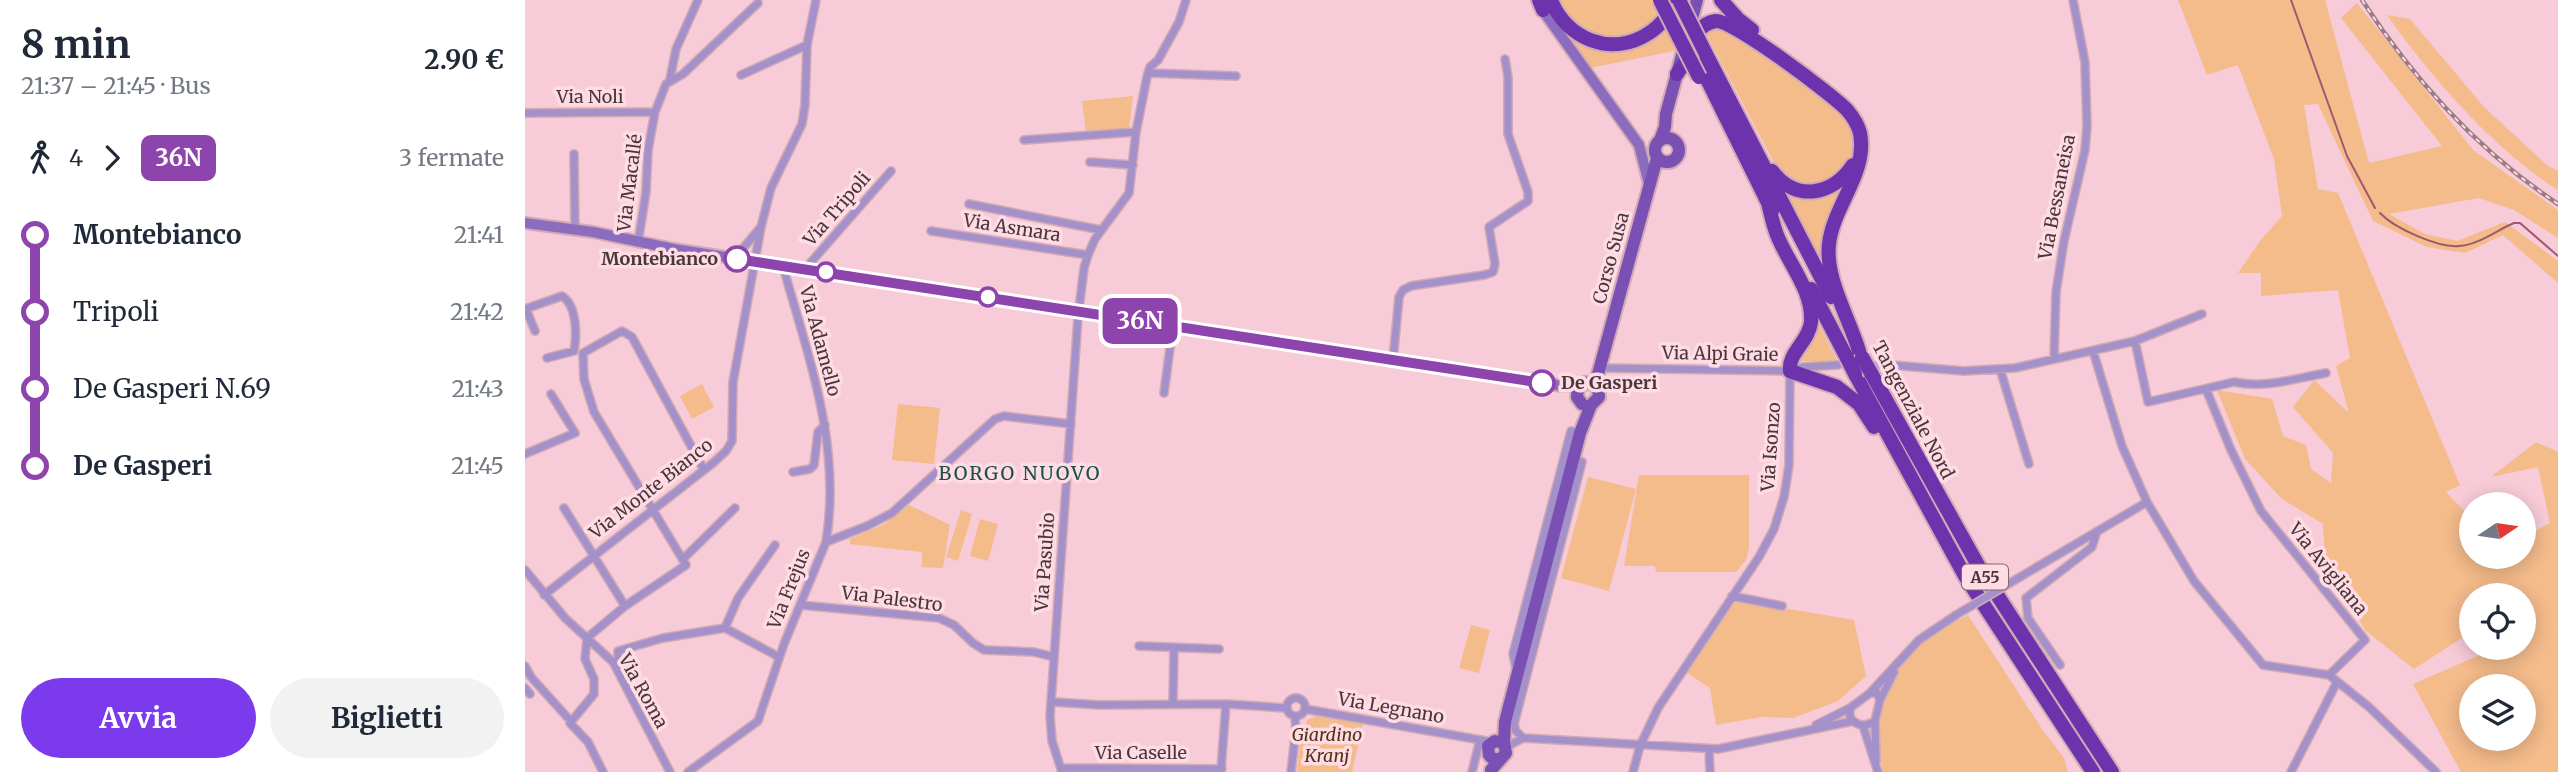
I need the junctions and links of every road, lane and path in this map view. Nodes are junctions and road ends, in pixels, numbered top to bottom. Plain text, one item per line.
1 (698, 0) edge
2 (816, 0) edge
3 (1186, 0) edge
4 (1660, 0) edge
5 (1666, 0) edge
6 (1678, 0) edge
7 (1697, 0) edge
8 (1707, 0) edge
9 (1721, 0) edge
10 (2073, 0) edge
11 (1542, 2) edge
12 (758, 3) dead end
13 (807, 45) junction
14 (1766, 48) junction
15 (1505, 59) dead end
16 (1701, 64) junction
17 (1149, 73) junction
18 (1677, 74) junction
19 (741, 75) dead end
20 (1236, 76) dead end
21 (670, 79) junction
22 (1808, 80) junction
23 (1733, 107) junction
24 (655, 112) junction
25 (525, 113) edge
26 (1136, 132) junction
27 (1666, 135) junction
28 (1024, 141) dead end
29 (574, 154) dead end
30 (1858, 158) junction
31 (1662, 160) junction
32 (1090, 162) dead end
33 (1133, 164) junction
34 (891, 171) dead end
35 (1652, 178) junction
36 (1768, 203) junction
37 (969, 204) dead end
38 (525, 223) edge
39 (761, 228) junction
40 (575, 229) junction
41 (1101, 230) junction
42 (931, 231) dead end
43 (638, 243) junction
44 (1088, 255) junction
45 (735, 258) junction
46 (756, 261) junction
47 (783, 266) junction
48 (806, 269) junction
49 (525, 309) edge
50 (1078, 312) junction
51 (2202, 314) dead end
52 (1173, 326) junction
53 (535, 331) dead end
54 (2135, 341) junction
55 (2093, 351) junction
56 (1603, 354) junction
57 (547, 358) dead end
58 (1852, 358) junction
59 (2054, 359) junction
60 (1393, 360) junction
61 (1601, 368) junction
62 (1875, 369) junction
63 (2000, 369) junction
64 (1790, 371) junction
65 (2326, 373) dead end
66 (2206, 388) junction
67 (1164, 393) dead end
68 (1585, 393) junction
69 (551, 394) dead end
70 (1071, 424) junction
71 (825, 425) junction
72 (1580, 433) junction
73 (525, 454) edge
74 (2029, 464) dead end
75 (704, 470) junction
76 (1906, 470) junction
77 (793, 472) dead end
78 (2147, 502) junction
79 (565, 508) dead end
80 (735, 508) dead end
81 (653, 510) junction
82 (2098, 531) junction
83 (1554, 534) junction
84 (825, 542) junction
85 (775, 545) dead end
86 (594, 555) junction
87 (685, 562) junction
88 (525, 570) edge
89 (1539, 572) junction
90 (544, 595) junction
91 (1732, 596) junction
92 (800, 605) junction
93 (625, 606) junction
94 (1782, 606) dead end
95 (1536, 621) junction
96 (725, 628) junction
97 (587, 638) junction
98 (1139, 646) dead end
99 (1174, 648) junction
100 (1219, 649) dead end
101 (779, 657) junction
102 (1054, 657) junction
103 (2060, 665) dead end
104 (525, 666) edge
105 (1897, 667) junction
106 (618, 671) junction
107 (1517, 673) junction
108 (2329, 675) junction
109 (2337, 682) junction
110 (1870, 692) junction
111 (1881, 700) junction
112 (1053, 702) junction
113 (1173, 704) junction
114 (1226, 704) junction
115 (1286, 708) junction
116 (1850, 708) junction
117 (1305, 709) junction
118 (566, 717) dead end
119 (1295, 717) junction
120 (1509, 717) junction
121 (1853, 721) junction
122 (1875, 721) junction
123 (1863, 726) junction
124 (1806, 731) junction
125 (1523, 738) junction
126 (1471, 739) junction
127 (1640, 746) junction
128 (1709, 750) junction
129 (1494, 752) edge
130 (1877, 769) edge
131 (1061, 770) edge
132 (1221, 770) edge
133 (2293, 771) edge
134 (603, 772) edge
135 (670, 772) edge
136 (688, 772) edge
137 (1291, 772) edge
138 (1472, 772) edge
139 (1633, 772) edge
140 (1710, 772) edge
141 (2093, 772) edge
142 (2112, 772) edge
143 (2436, 772) edge

1 - 21 street, Via Macallé
2 - 13 street, Via Monte Bianco
3 - 17 street, Via Pasubio
4 - 16 highway, bridge
5 - 16 highway
6 - 11 highway
6 - 16 highway, bridge
7 - 18 main road
8 - 14 highway
9 - 22 highway
10 - 59 street, Via Bessaneisa
11 - 35 street
12 - 21 street
13 - 19 street
13 - 39 street, Via Monte Bianco
14 - 18 highway
14 - 22 highway
15 - 60 street
16 - 23 highway, Tangenziale Nord / A55
16 - 36 highway, Tangenziale Nord / A55
17 - 20 street
17 - 26 street, Via Pasubio
18 - 27 main road
21 - 24 street, Via Macallé
22 - 30 highway
23 - 30 highway
23 - 58 highway, Tangenziale Nord / A55
24 - 25 street, Via Noli
24 - 43 street, Via Macallé
26 - 28 street
26 - 33 street, Via Pasubio
27 - 31 main road
27 - 31 main road
29 - 40 street
30 - 58 highway
31 - 35 main road, Corso Susa
32 - 33 street
33 - 41 street, Via Pasubio
34 - 48 street, Via Tripoli
35 - 56 main road, Corso Susa
36 - 58 highway, Tangenziale Nord / A55
36 - 64 highway
37 - 41 street
38 - 40 street
39 - 45 street
39 - 46 street, Via Monte Bianco
40 - 43 street
41 - 44 street, Via Pasubio
42 - 44 street, Via Asmara
43 - 45 street
44 - 50 street, Via Pasubio
45 - 46 street
46 - 47 street
46 - 75 street, Via Monte Bianco
47 - 48 street
47 - 71 street, Via Adamello
48 - 50 street
49 - 53 street
49 - 57 street
50 - 52 street
50 - 70 street, Via Pasubio
51 - 54 street
52 - 60 street
52 - 67 street
54 - 55 street
54 - 66 street
55 - 59 street
55 - 78 street
56 - 61 main road, Corso Susa
56 - 68 main road, Corso Susa
58 - 62 highway, Tangenziale Nord / A55, bridge
58 - 64 street, Via Alpi Graie
58 - 76 highway, Tangenziale Nord / A55, bridge
59 - 63 street
60 - 68 street
61 - 64 street, Via Alpi Graie
61 - 68 main road, Corso Susa
62 - 63 street
62 - 142 highway, Tangenziale Nord / A55
63 - 74 street
64 - 76 highway
64 - 91 street, Via Isonzo
65 - 66 street
66 - 108 street, Via Avigliana
68 - 72 main road, Corso Susa
69 - 73 street
70 - 84 street, Via Frejus
70 - 102 street, Via Pasubio
71 - 77 street, Via Adamello
71 - 84 street, Via Adamello
72 - 83 main road, Corso Susa
72 - 83 street, Corso Susa
75 - 81 street, Via Monte Bianco
75 - 81 street
76 - 141 highway, Tangenziale Nord / A55
78 - 82 street
78 - 108 street
79 - 86 street
80 - 87 street
81 - 86 street, Via Monte Bianco
81 - 87 street
82 - 103 street
82 - 105 street, bridge
83 - 89 main road, Corso Susa
83 - 95 street, Corso Susa
84 - 92 street, Via Frejus
85 - 96 street
86 - 90 street, Via Monte Bianco
86 - 93 street
87 - 93 street
88 - 90 street, Via Roma
89 - 95 main road, Corso Susa
89 - 107 street, Corso Susa
90 - 97 street, Via Roma
91 - 94 street
91 - 127 street, Via Isonzo
92 - 101 street, Via Frejus
92 - 102 street, Via Palestro
93 - 97 street
95 - 107 main road, Corso Susa
95 - 120 street, Corso Susa
96 - 101 street
96 - 106 street
97 - 106 street, Via Roma
97 - 134 street
98 - 99 street
99 - 100 street
99 - 113 street
101 - 136 street, Via Frejus
102 - 112 street, Via Pasubio
104 - 118 street
105 - 110 street
105 - 111 street
106 - 135 street, Via Roma
107 - 120 main road, Corso Susa
108 - 109 street
109 - 133 street
109 - 143 street
110 - 111 street
110 - 116 street
111 - 122 street
112 - 113 street
112 - 131 street, Via Pasubio
113 - 114 street
114 - 115 street
114 - 132 street
115 - 117 street
115 - 119 street
116 - 121 street
116 - 124 street
117 - 119 street
117 - 126 street, Via Legnano
119 - 137 street
120 - 125 street
120 - 129 main road, Corso Susa
121 - 123 street
121 - 124 street
122 - 123 street
122 - 130 street
123 - 130 street
124 - 128 street
125 - 127 street
125 - 129 street
126 - 129 street, Via Legnano
126 - 129 street, Via Legnano
127 - 128 street
127 - 139 street, Via Isonzo
128 - 140 street
129 - 138 street, Corso Susa
131 - 132 street, Via Caselle

